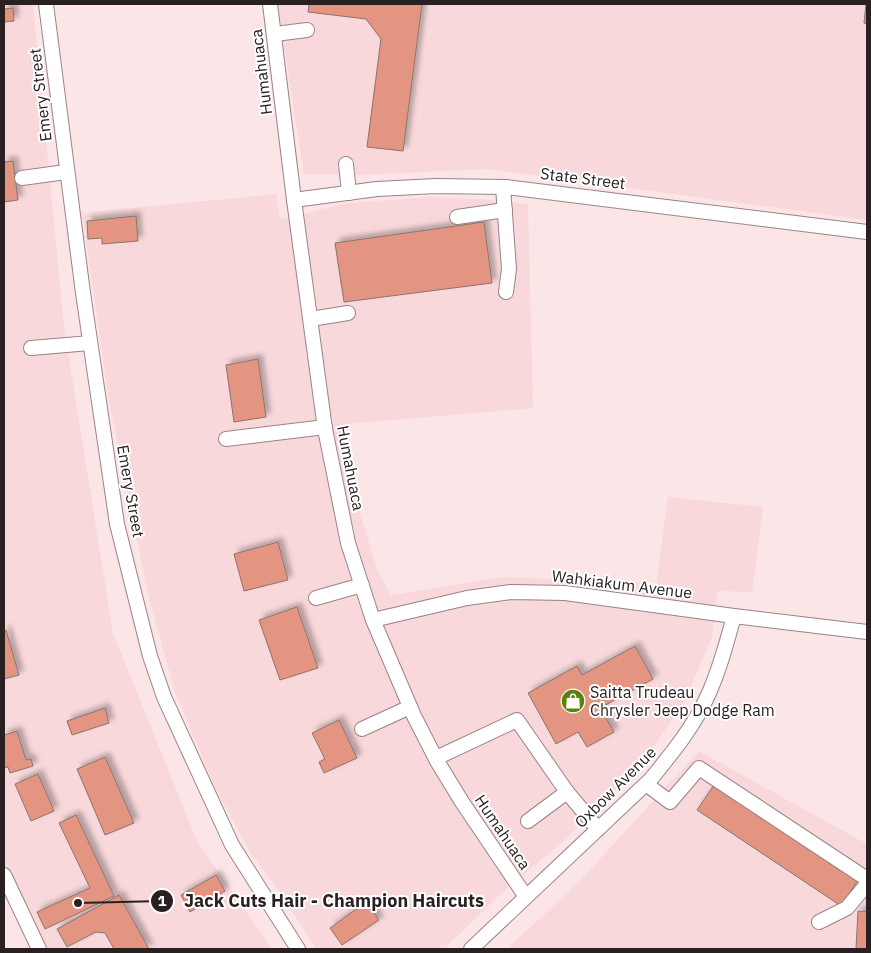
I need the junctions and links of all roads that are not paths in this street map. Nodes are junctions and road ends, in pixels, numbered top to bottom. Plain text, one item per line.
1 (46, 4) edge
2 (270, 4) edge
3 (307, 30) dead end
4 (275, 34) junction
5 (346, 164) dead end
6 (66, 172) junction
7 (22, 178) dead end
8 (504, 187) junction
9 (349, 193) junction
10 (294, 200) junction
11 (505, 210) junction
12 (457, 217) dead end
13 (867, 232) edge
14 (506, 292) dead end
15 (348, 313) dead end
16 (310, 319) junction
17 (90, 343) junction
18 (31, 348) dead end
19 (325, 427) junction
20 (226, 439) dead end
21 (362, 585) junction
22 (316, 598) dead end
23 (734, 616) junction
24 (373, 620) junction
25 (867, 632) edge
26 (410, 707) junction
27 (362, 729) dead end
28 (436, 758) junction
29 (646, 784) junction
30 (567, 792) junction
31 (528, 821) dead end
32 (598, 830) junction
33 (4, 875) edge
34 (867, 879) edge
35 (867, 884) edge
36 (526, 897) junction
37 (819, 922) dead end
38 (39, 949) edge
39 (298, 949) edge
40 (471, 949) edge

1 - 6 street, Emery Street
2 - 4 street, Humahuaca
3 - 4 street
4 - 10 street, Humahuaca
5 - 9 street
6 - 7 street
6 - 17 street, Emery Street
8 - 9 street, State Street
8 - 11 street
8 - 13 street, State Street
9 - 10 street, State Street
10 - 16 street, Humahuaca
11 - 12 street
11 - 14 street
15 - 16 street
16 - 19 street, Humahuaca
17 - 18 street
17 - 39 street, Emery Street
19 - 20 street
19 - 21 street, Humahuaca
21 - 22 street
21 - 24 street, Humahuaca
23 - 24 street, Wahkiakum Avenue
23 - 25 street, Wahkiakum Avenue
23 - 29 street, Oxbow Avenue
24 - 26 street, Humahuaca
26 - 27 street
26 - 28 street, Humahuaca
28 - 30 street
28 - 36 street, Humahuaca
29 - 32 street, Oxbow Avenue
29 - 34 street
30 - 31 street
30 - 32 street
32 - 36 street, Oxbow Avenue
33 - 38 street
35 - 37 street
36 - 40 street, Oxbow Avenue

